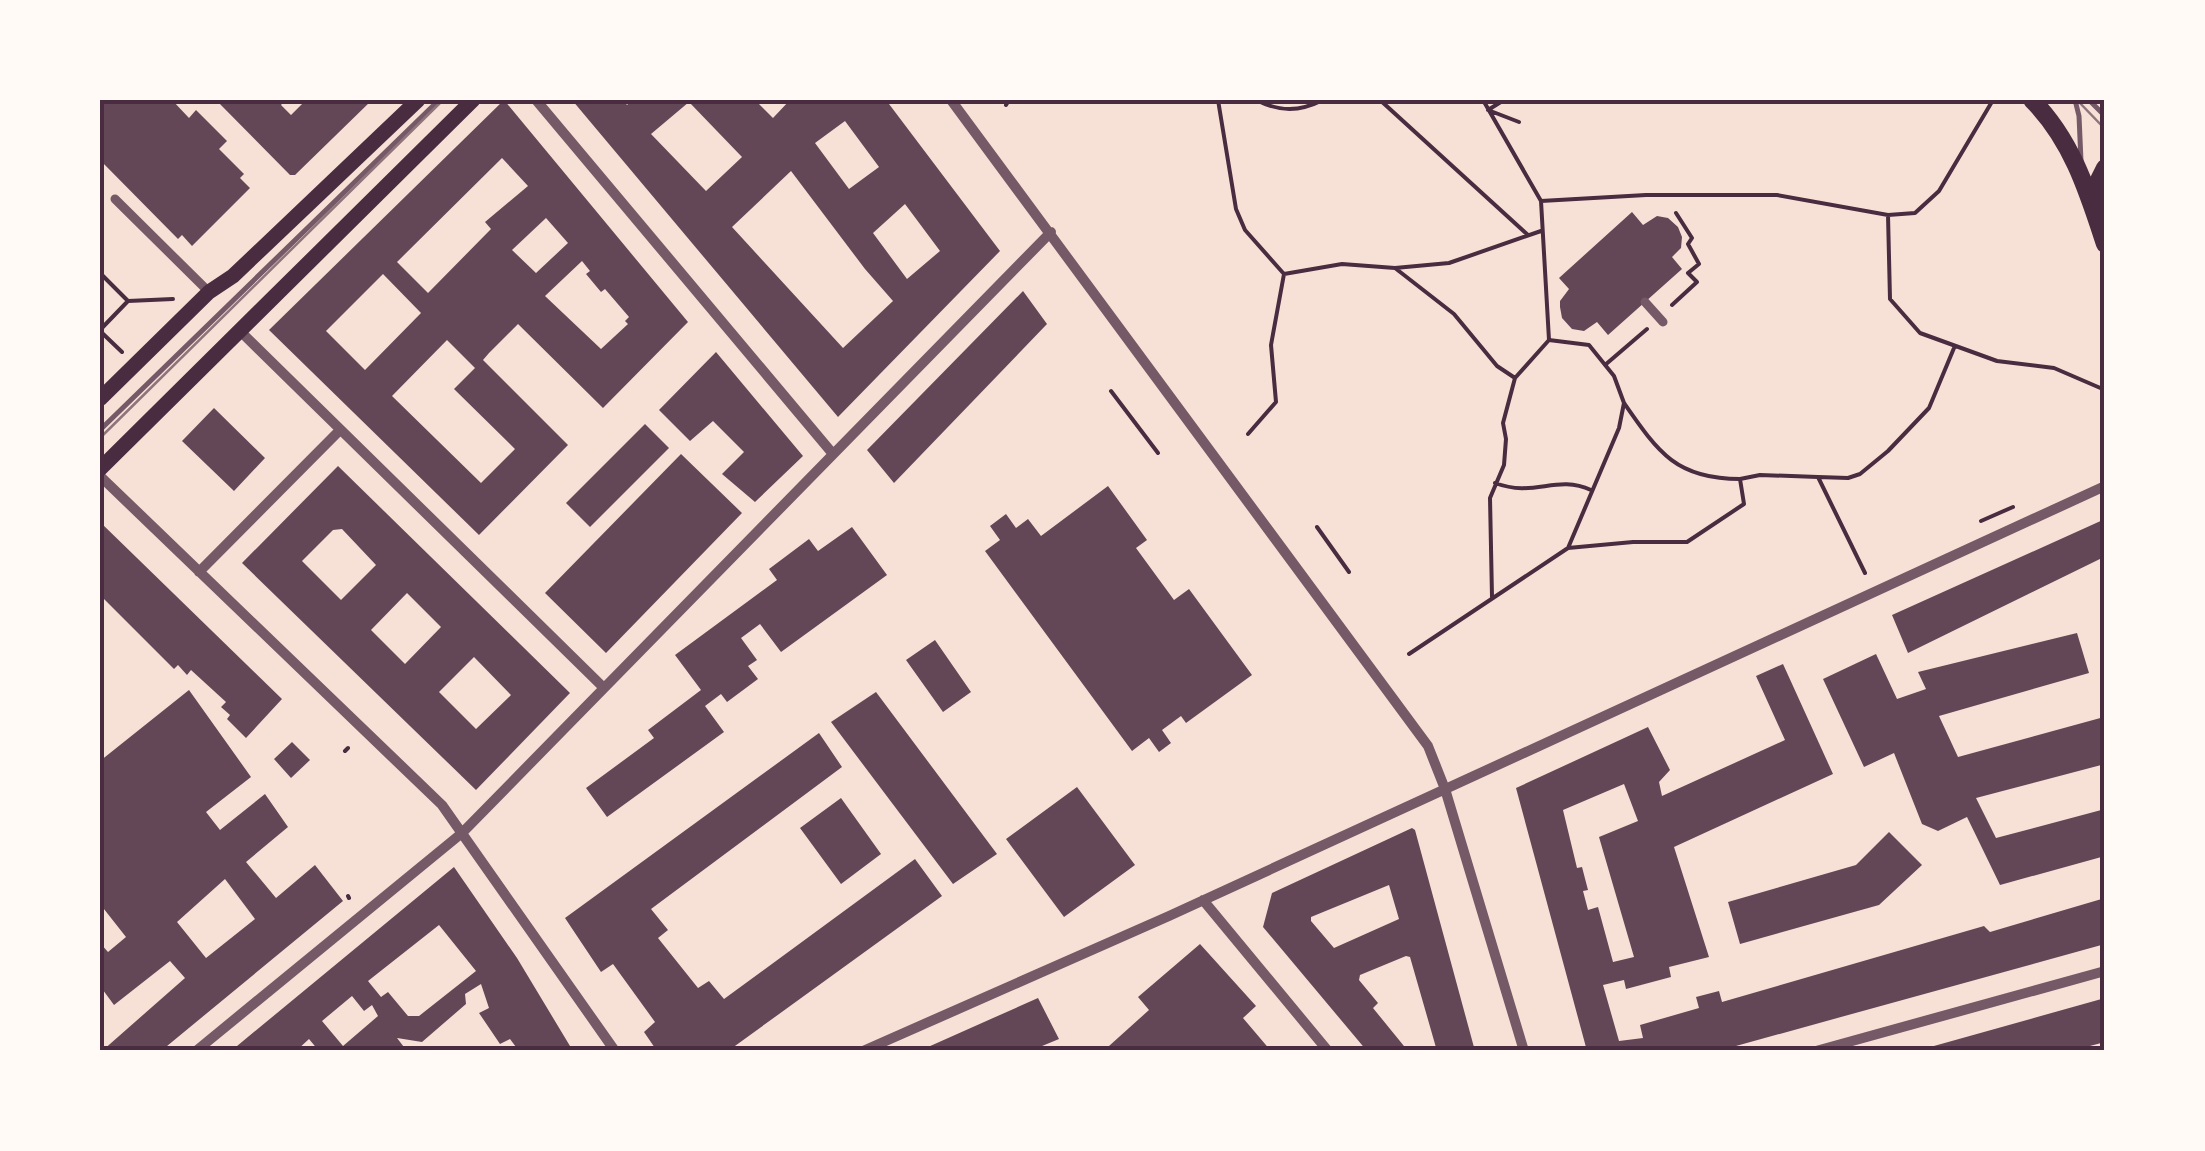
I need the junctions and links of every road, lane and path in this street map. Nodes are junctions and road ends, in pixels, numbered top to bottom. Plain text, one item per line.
1 (418, 100) edge
2 (438, 100) edge
3 (473, 100) edge
4 (536, 100) edge
5 (951, 100) edge
6 (1218, 100) edge
7 (1256, 100) edge
8 (1323, 100) edge
9 (1380, 100) edge
10 (1483, 100) edge
11 (1504, 100) edge
12 (1994, 100) edge
13 (2032, 100) edge
14 (2074, 100) edge
15 (2089, 100) edge
16 (1488, 110) junction
17 (2105, 116) edge
18 (1520, 122) dead end
19 (2105, 168) edge
20 (2081, 176) junction
21 (115, 199) dead end
22 (1541, 201) junction
23 (2092, 205) junction
24 (1676, 213) dead end
25 (1888, 215) junction
26 (1542, 231) junction
27 (1051, 232) junction
28 (1528, 236) junction
29 (2105, 244) edge
30 (1394, 268) junction
31 (100, 273) edge
32 (1284, 274) junction
33 (210, 292) junction
34 (176, 299) dead end
35 (128, 302) junction
36 (1645, 302) dead end
37 (1661, 320) junction
38 (100, 330) edge
39 (240, 331) junction
40 (1549, 340) junction
41 (1954, 348) junction
42 (122, 352) dead end
43 (1605, 365) junction
44 (1515, 378) junction
45 (2105, 390) edge
46 (1111, 391) dead end
47 (100, 399) edge
48 (1624, 403) junction
49 (100, 430) edge
50 (340, 430) junction
51 (1248, 434) dead end
52 (1158, 453) dead end
53 (833, 454) junction
54 (100, 473) edge
55 (1818, 477) junction
56 (1740, 479) junction
57 (1496, 482) junction
58 (2105, 486) edge
59 (1593, 491) junction
60 (2013, 507) dead end
61 (1981, 521) dead end
62 (1317, 527) dead end
63 (1568, 548) junction
64 (199, 572) junction
65 (1349, 572) dead end
66 (1865, 573) dead end
67 (1492, 598) junction
68 (1410, 654) dead end
69 (604, 688) junction
70 (1445, 789) junction
71 (462, 833) junction
72 (1203, 900) junction
73 (2105, 971) edge
74 (196, 1051) edge
75 (615, 1051) edge
76 (863, 1051) edge
77 (1328, 1051) edge
78 (1524, 1051) edge
79 (1816, 1051) edge

1 - 33 main road
2 - 49 lane
3 - 39 main road
4 - 53 street
5 - 27 street
6 - 32 path
7 - 8 path
9 - 28 path
10 - 16 path
11 - 16 path
12 - 25 path
13 - 20 main road
14 - 20 lane
15 - 17 lane
16 - 18 path
16 - 22 path
19 - 23 main road
20 - 23 main road
21 - 33 street
22 - 25 path
22 - 26 path
23 - 29 main road
24 - 37 path
25 - 41 path
26 - 28 path
26 - 40 path
27 - 53 street
27 - 70 street
28 - 30 path
30 - 32 path
30 - 44 path
31 - 35 path
32 - 51 path
33 - 47 main road
34 - 35 path
35 - 38 path
36 - 37 street
37 - 43 path
38 - 42 path
39 - 50 street
39 - 54 main road
40 - 43 path
40 - 44 path
41 - 45 path
41 - 55 path
43 - 48 path
44 - 57 path
46 - 52 path
48 - 56 path
48 - 59 path
50 - 64 street
50 - 69 street
53 - 69 street
54 - 64 street
55 - 56 path
55 - 66 path
56 - 63 path
57 - 59 path
57 - 67 path
58 - 70 street
59 - 63 path
60 - 61 path
62 - 65 path
63 - 67 path
64 - 71 street
67 - 68 path
69 - 71 street
70 - 72 street
70 - 78 street
71 - 74 street
71 - 75 street
72 - 76 street
72 - 77 street
73 - 79 street

